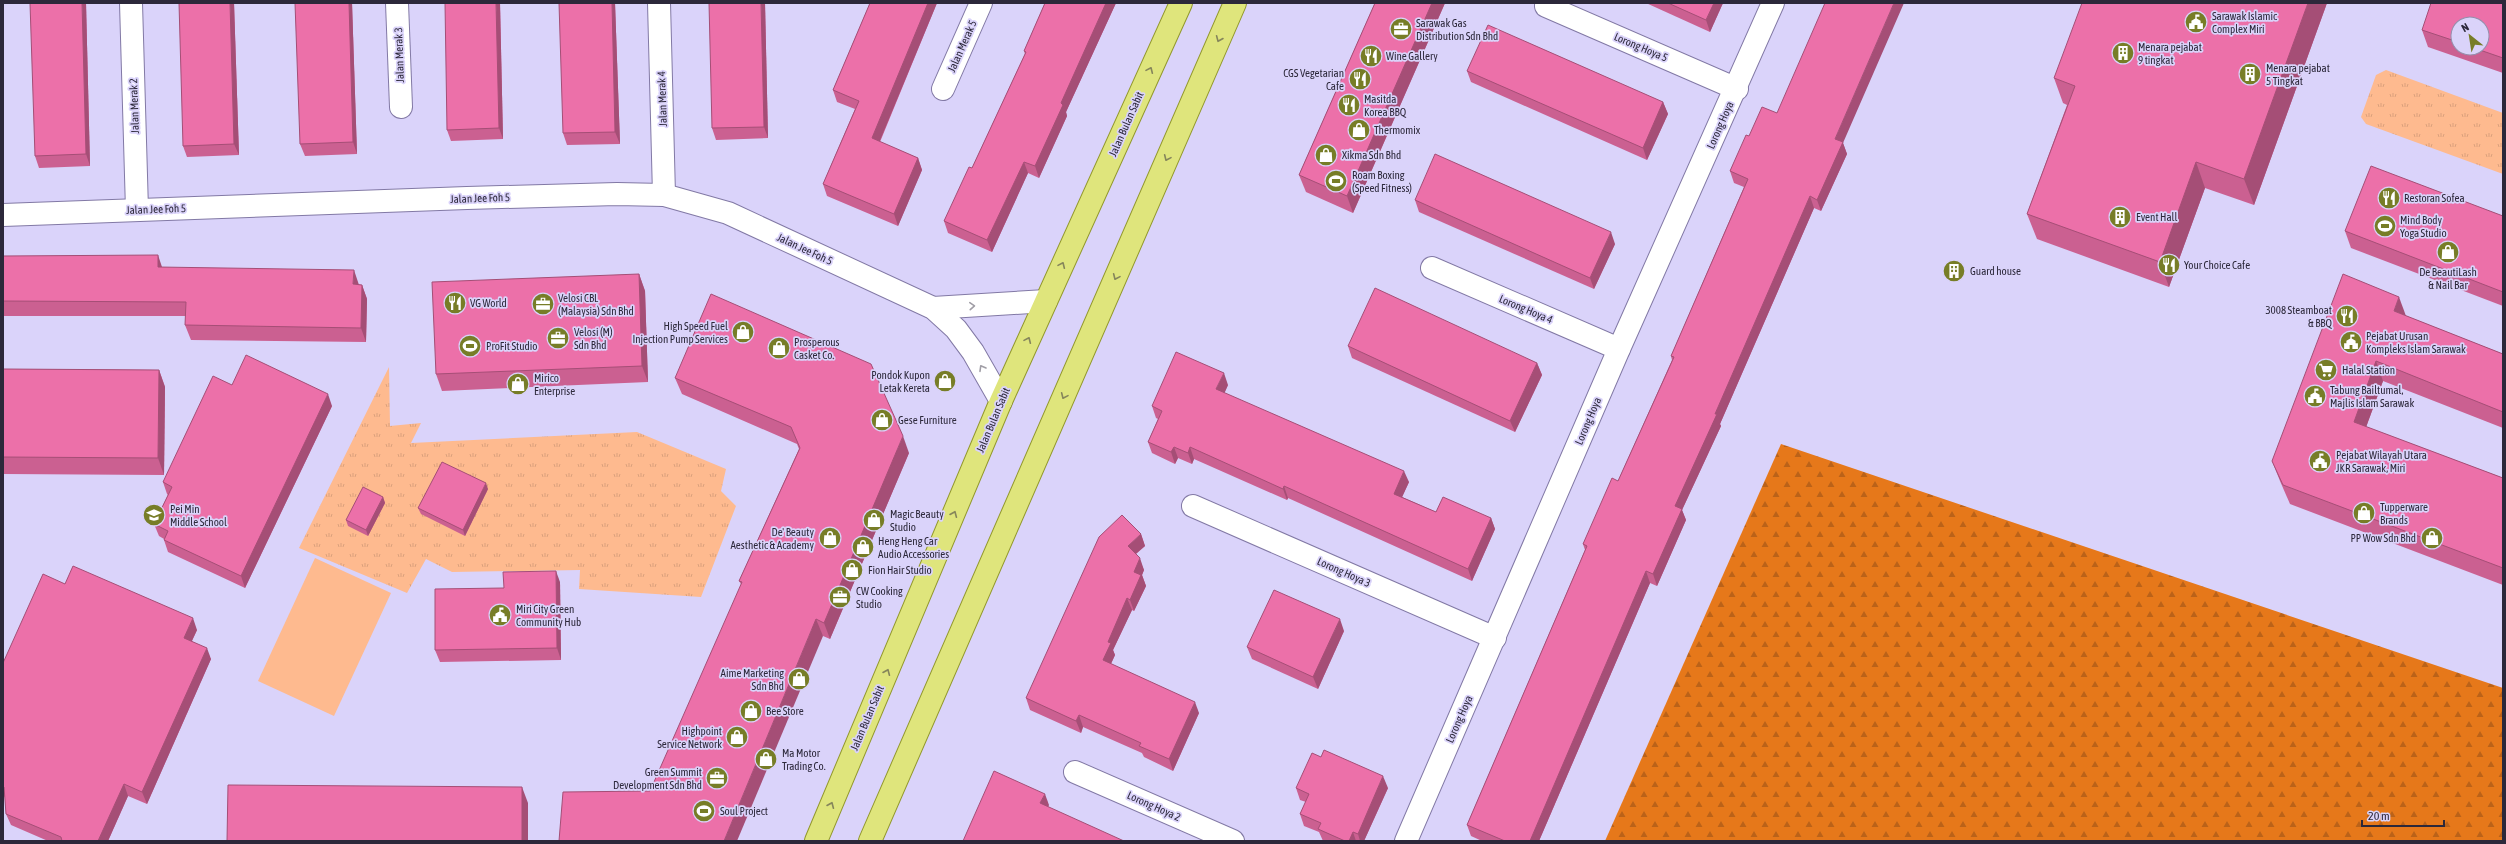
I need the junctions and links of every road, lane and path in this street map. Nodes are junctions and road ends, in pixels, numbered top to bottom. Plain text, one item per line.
1 (131, 3) edge
2 (397, 3) edge
3 (659, 3) edge
4 (981, 3) edge
5 (1181, 3) edge
6 (1235, 3) edge
7 (1773, 3) edge
8 (1546, 6) dead end
9 (943, 89) dead end
10 (1737, 89) junction
11 (401, 107) dead end
12 (664, 195) junction
13 (137, 210) junction
14 (3, 215) edge
15 (1432, 268) dead end
16 (1046, 301) junction
17 (933, 308) junction
18 (1619, 349) junction
19 (1001, 401) junction
20 (1193, 506) dead end
21 (1495, 638) junction
22 (1075, 772) dead end
23 (816, 841) edge
24 (870, 841) edge
25 (1233, 841) edge
26 (1406, 841) edge

1 - 13 street, Jalan Merak 2
2 - 11 street, Jalan Merak 3
3 - 12 street, Jalan Merak 4
4 - 9 street, Jalan Merak 5
16 -> 5 main road, Jalan Bulan Sabit
6 -> 24 main road
7 - 10 street, Lorong Hoya
8 - 10 street, Lorong Hoya 5
10 - 18 street, Lorong Hoya
12 - 13 street, Jalan Jee Foh 5
12 - 17 street, Jalan Jee Foh 5
13 - 14 street, Jalan Jee Foh 5
15 - 18 street, Lorong Hoya 4
17 -> 16 street, Jalan Jee Foh 5
19 -> 16 main road, Jalan Bulan Sabit
19 -> 17 street, Jalan Jee Foh 5
18 - 21 street, Lorong Hoya
23 -> 19 main road, Jalan Bulan Sabit
20 - 21 street, Lorong Hoya 3
21 - 26 street, Lorong Hoya
22 - 25 street, Lorong Hoya 2

